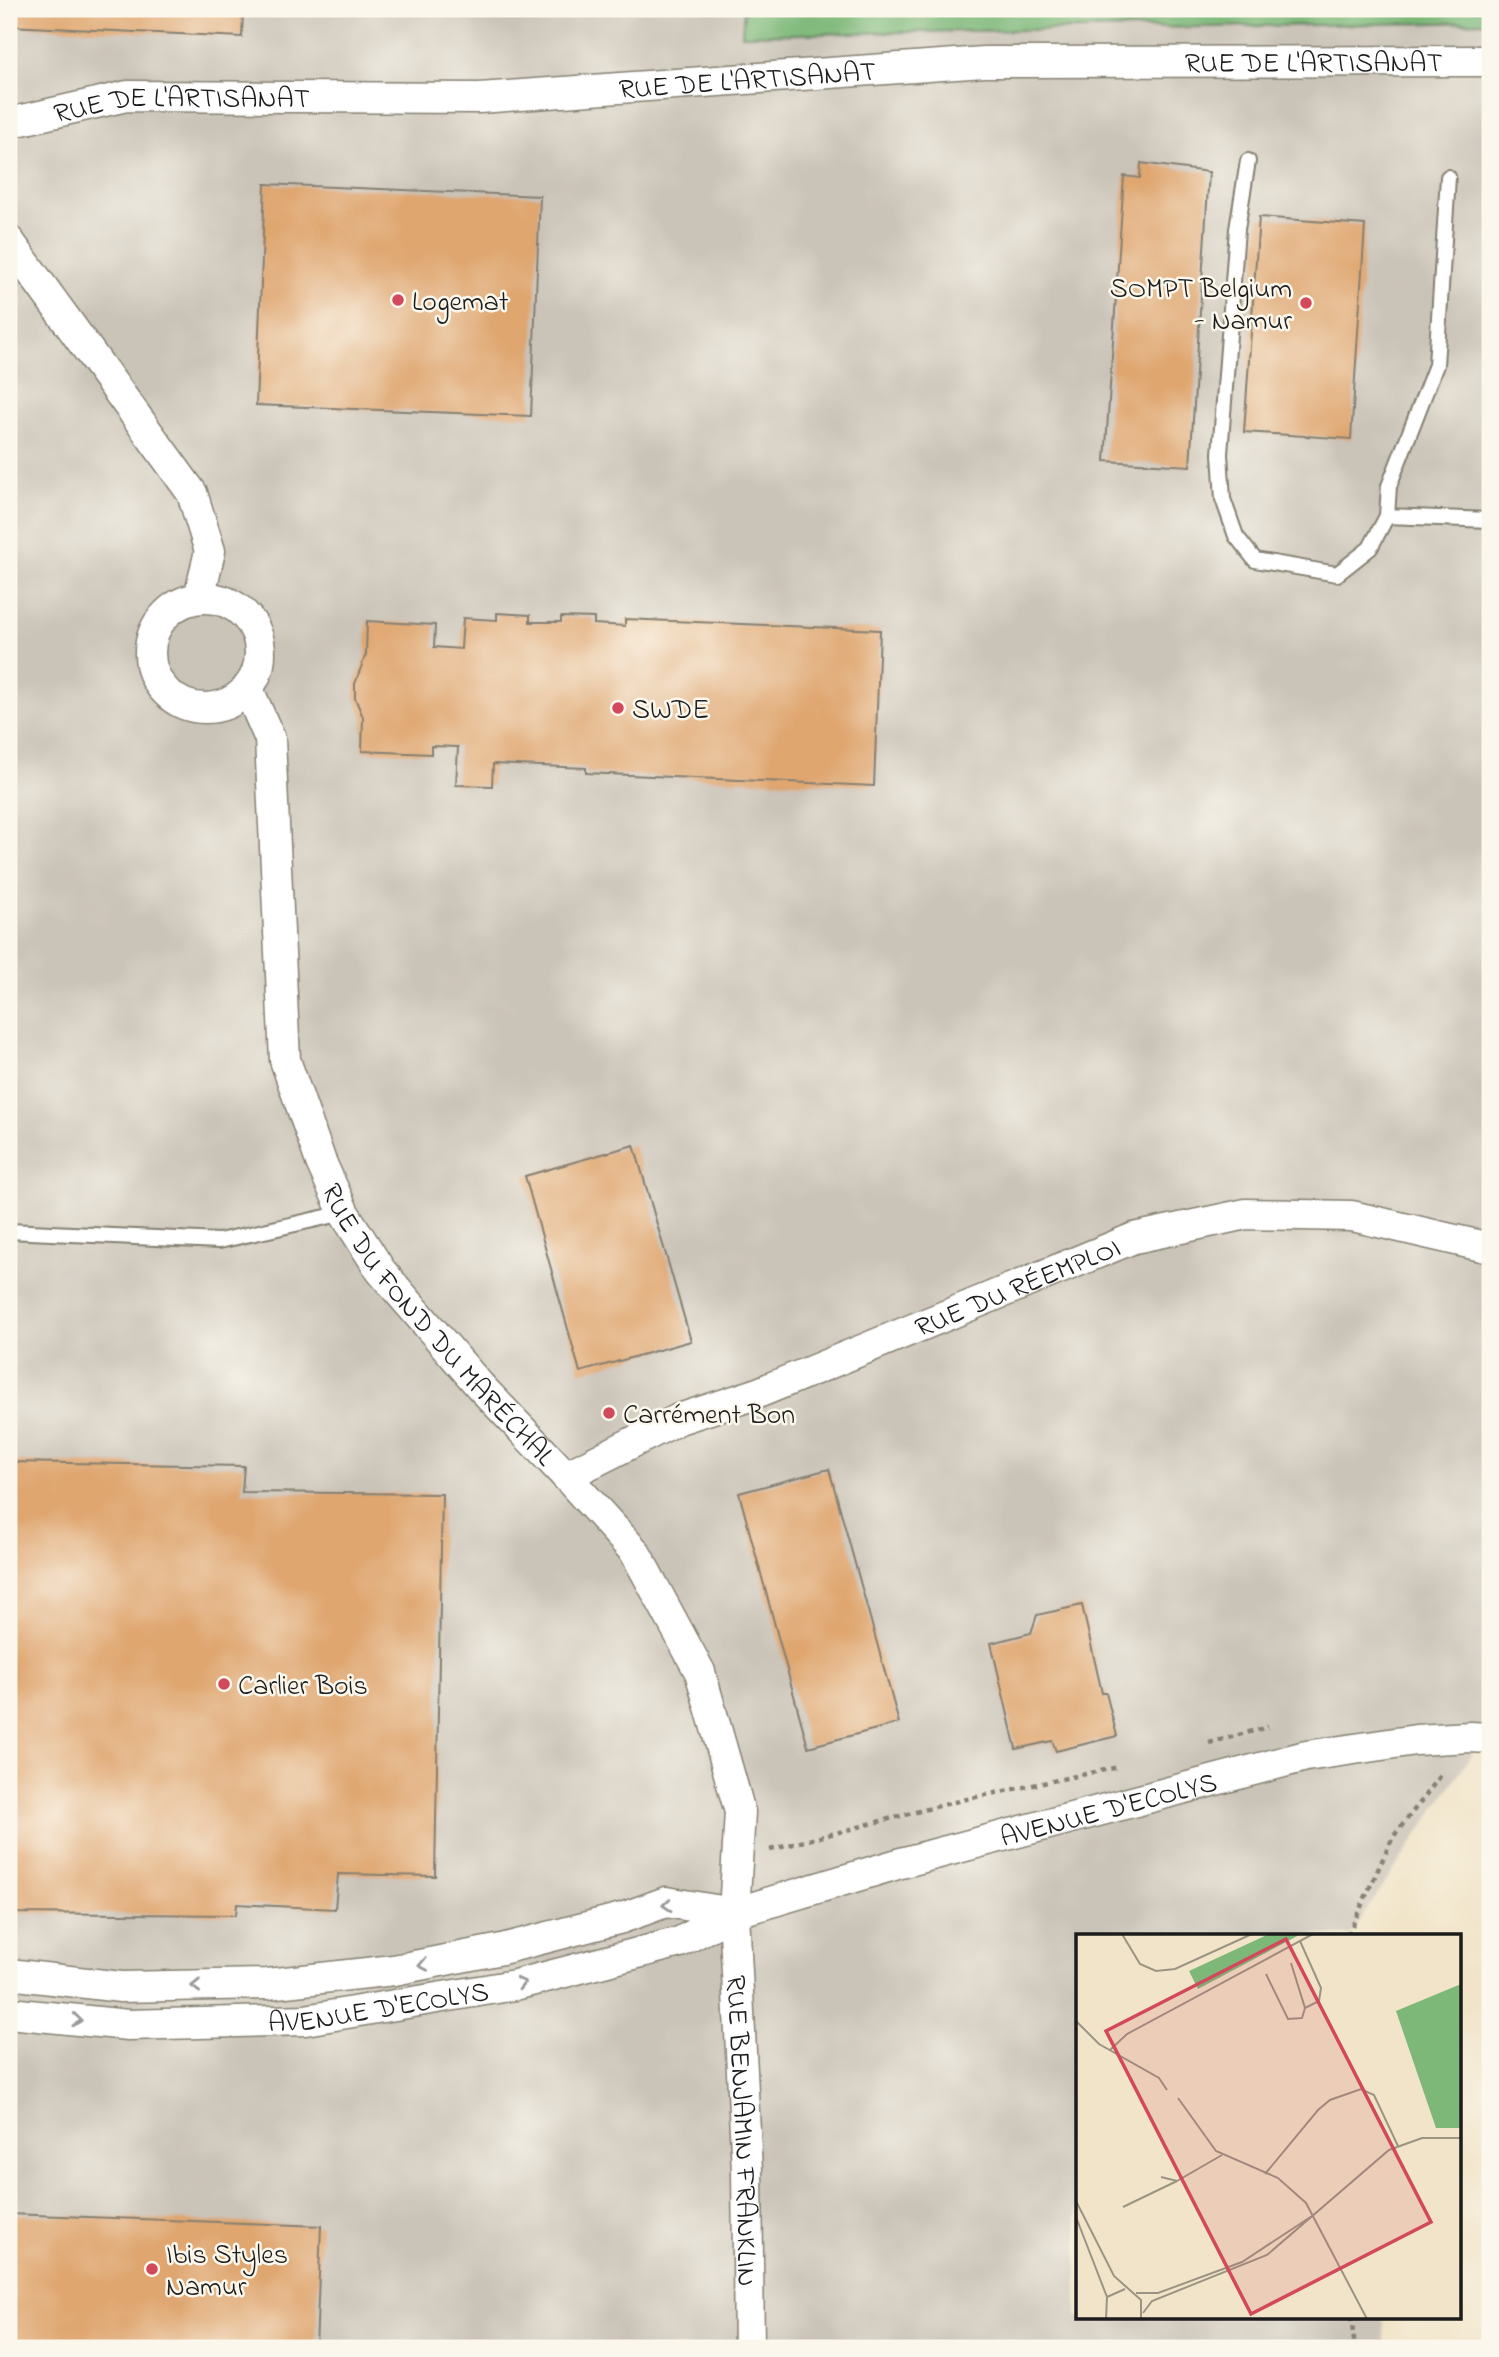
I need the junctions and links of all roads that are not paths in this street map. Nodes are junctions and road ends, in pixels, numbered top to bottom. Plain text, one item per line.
1 (1490, 61) edge
2 (9, 123) edge
3 (1248, 161) dead end
4 (1448, 177) dead end
5 (9, 242) edge
6 (1387, 516) junction
7 (1490, 520) edge
8 (199, 598) junction
9 (248, 689) junction
10 (344, 1213) junction
11 (9, 1231) edge
12 (1490, 1248) edge
13 (566, 1476) junction
14 (1480, 1738) edge
15 (734, 1913) junction
16 (9, 1974) edge
17 (9, 2013) edge
18 (749, 2348) edge

1 - 2 street, RUE DE L'ARTISANAT
3 - 6 lane
4 - 6 lane
5 - 8 street
6 - 7 lane
8 - 9 street
8 - 9 street
9 - 10 street, RUE DU FOND DU MARÉCHAL
10 - 11 lane
10 - 13 street, RUE DU FOND DU MARÉCHAL
12 - 13 street, RUE DU RÉEMPLOI
13 - 15 street, RUE DU FOND DU MARÉCHAL
14 - 15 street, AVENUE D'ECOLYS
15 -> 16 street, AVENUE D'ECOLYS
17 -> 15 street, AVENUE D'ECOLYS
15 - 18 street, RUE BENJAMIN FRANKLIN

